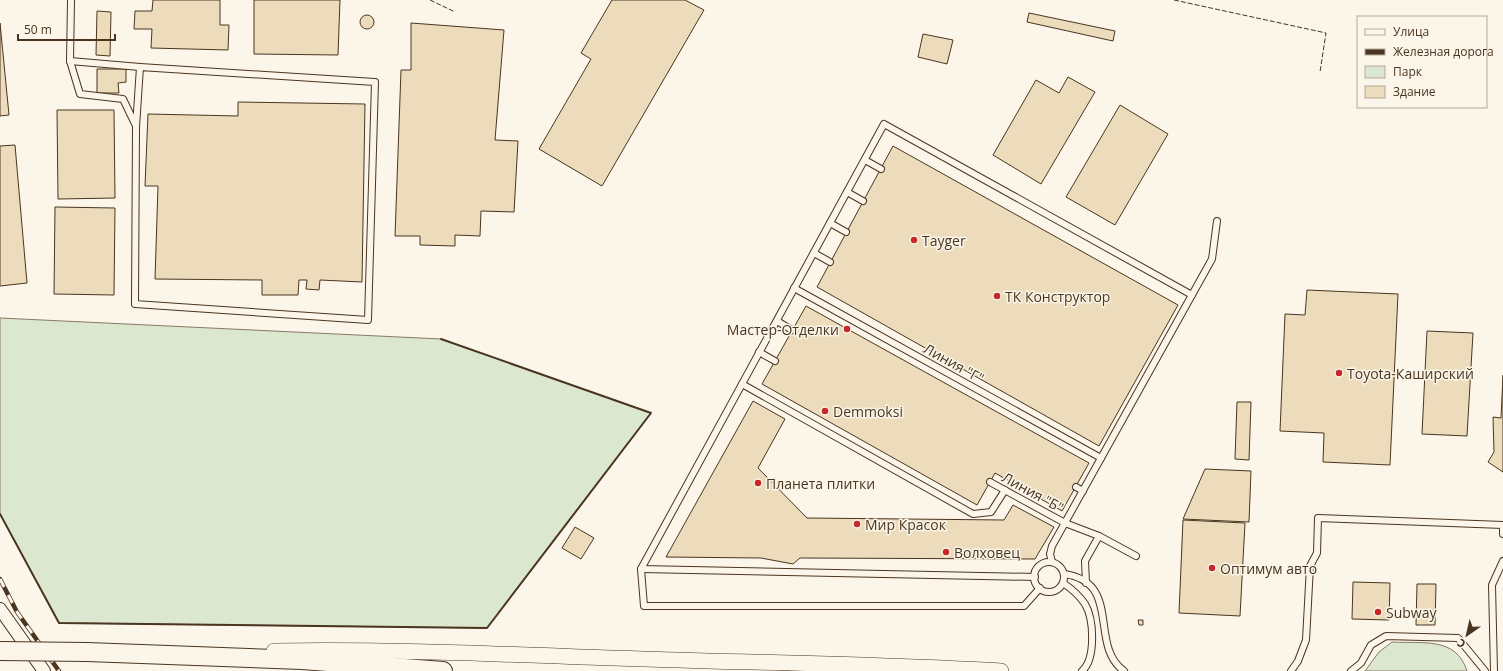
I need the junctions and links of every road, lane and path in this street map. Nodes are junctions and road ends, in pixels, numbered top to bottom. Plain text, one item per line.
1 (71, 0) edge
2 (70, 61) junction
3 (140, 67) junction
4 (136, 127) junction
5 (865, 160) junction
6 (881, 169) dead end
7 (847, 192) junction
8 (863, 201) dead end
9 (1217, 221) dead end
10 (830, 223) junction
11 (846, 232) dead end
12 (814, 253) junction
13 (830, 262) dead end
14 (794, 288) junction
15 (1192, 295) junction
16 (777, 321) junction
17 (1166, 327) dead end
18 (792, 330) dead end
19 (1172, 331) junction
20 (760, 352) junction
21 (1147, 360) dead end
22 (775, 361) dead end
23 (1154, 364) junction
24 (742, 384) junction
25 (1130, 391) dead end
26 (1137, 395) junction
27 (1113, 421) dead end
28 (1120, 424) junction
29 (1101, 458) junction
30 (990, 482) dead end
31 (1076, 487) dead end
32 (1005, 490) junction
33 (1083, 491) junction
34 (1065, 523) junction
35 (1503, 534) edge
36 (1099, 536) junction
37 (1136, 556) dead end
38 (1503, 561) edge
39 (1052, 562) junction
40 (641, 570) junction
41 (1064, 574) junction
42 (1034, 577) junction
43 (1063, 583) junction
44 (1086, 583) junction
45 (1040, 588) junction
46 (0, 609) edge
47 (0, 651) edge
48 (156, 654) junction
49 (44, 671) edge
50 (443, 671) edge
51 (1001, 671) edge
52 (1082, 671) edge
53 (1124, 671) edge
54 (1292, 671) edge
55 (1351, 671) edge
56 (1485, 671) edge
57 (1494, 671) edge

1 - 2 lane
2 - 3 lane
2 - 4 lane
3 - 4 lane
3 - 4 lane
5 - 6 lane
5 - 7 lane
5 - 15 lane
7 - 8 lane
7 - 10 lane
9 - 15 lane
10 - 11 lane
10 - 12 lane
12 - 13 lane
12 - 14 lane
14 - 16 lane
14 - 29 lane, Линия "Г"
15 - 19 lane
16 - 18 lane
16 - 20 lane
17 - 19 lane
19 - 23 lane
20 - 22 lane
20 - 24 lane
21 - 23 lane
23 - 26 lane
24 - 32 lane
24 - 40 lane
25 - 26 lane
26 - 28 lane
27 - 28 lane
28 - 29 lane
29 - 33 lane
30 - 32 lane, Линия "Б"
31 - 33 lane
32 - 34 lane, Линия "Б"
33 - 34 lane
34 - 36 lane, Линия "Б"
34 - 39 lane
35 - 54 lane
36 - 37 lane, Линия "Б"
36 - 44 lane
38 - 57 lane
39 - 41 lane
39 - 42 lane
40 - 42 lane
40 - 45 lane
41 - 43 lane
41 - 44 lane
42 - 45 lane
43 - 45 lane
43 - 52 lane
44 - 53 lane
46 - 49 street
47 - 48 main road, bridge
48 - 50 main road
48 - 51 street
55 - 56 lane

